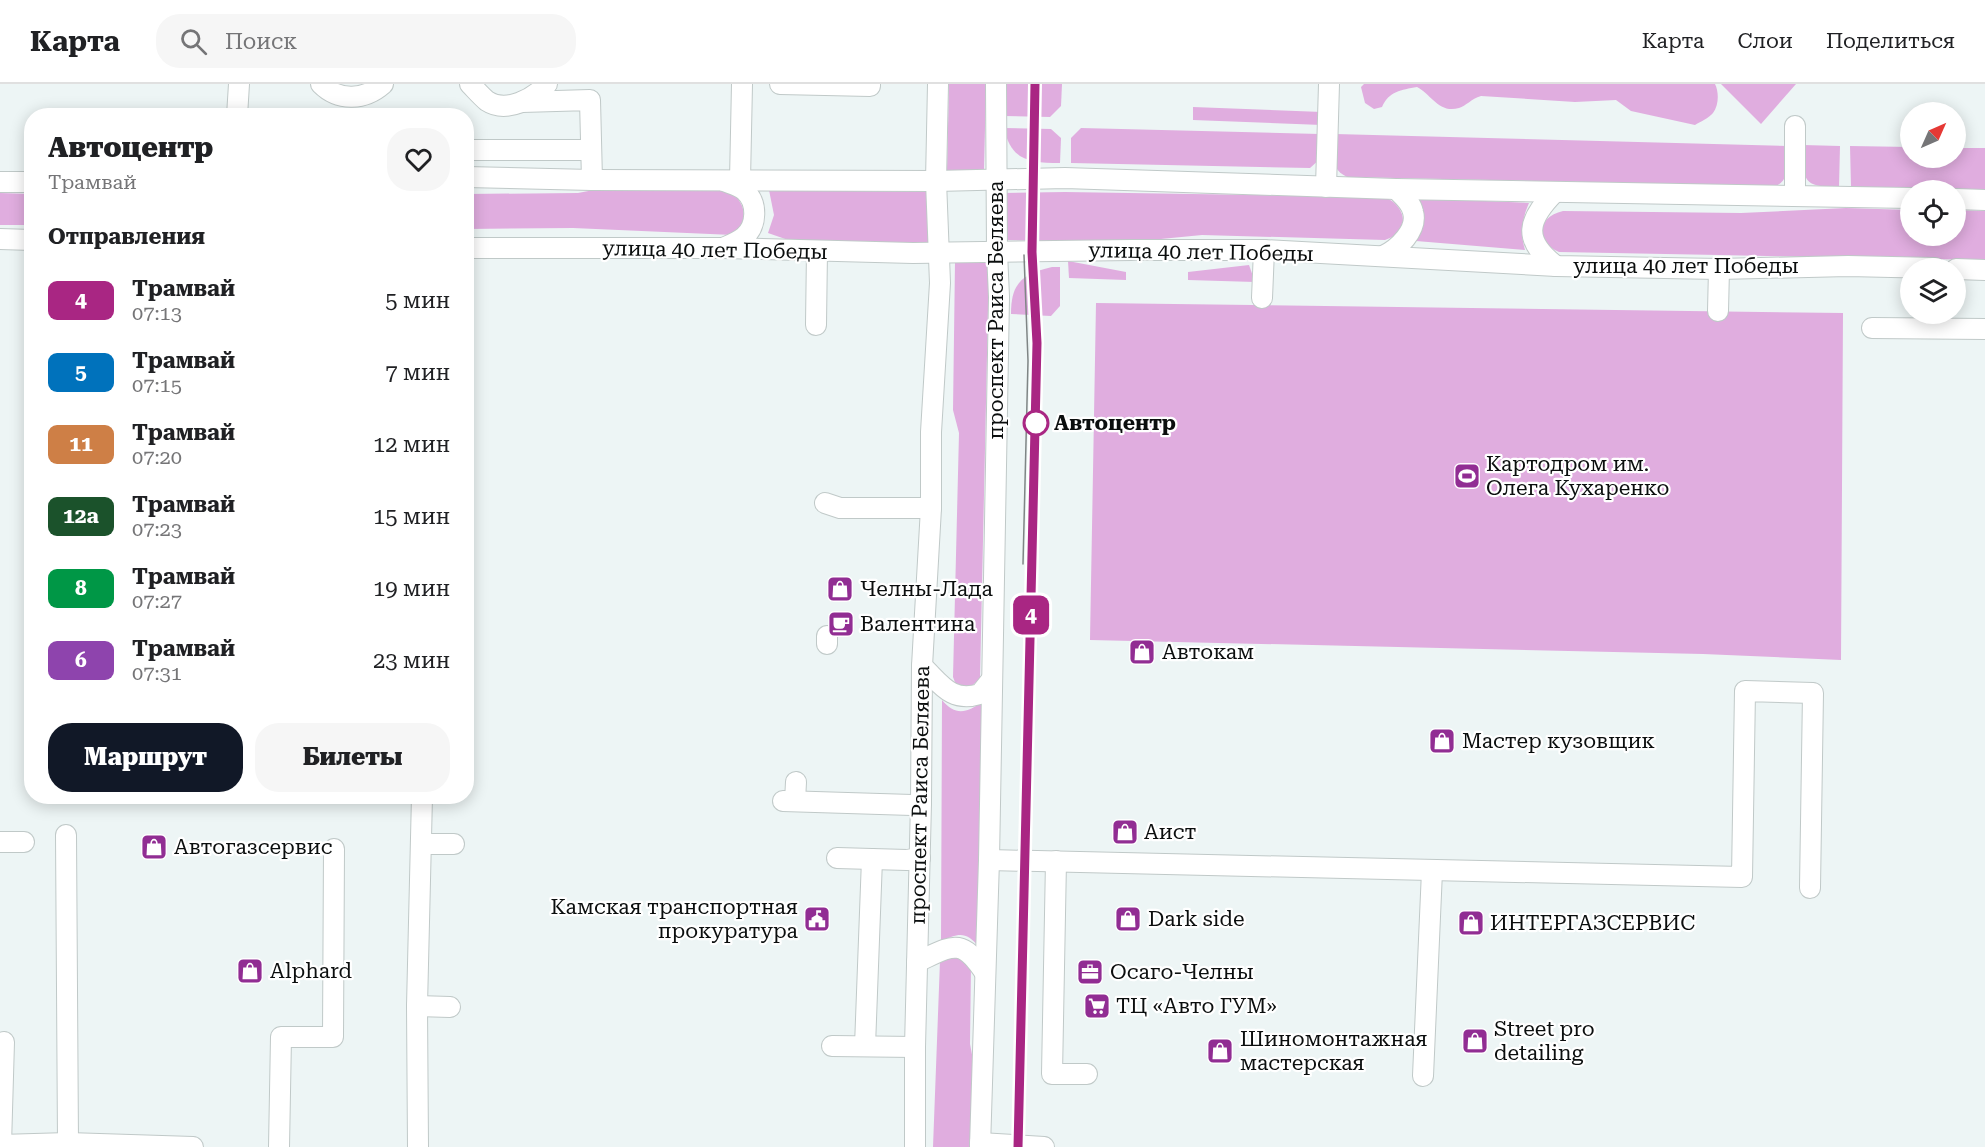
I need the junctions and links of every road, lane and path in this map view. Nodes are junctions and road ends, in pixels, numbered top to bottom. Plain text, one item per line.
1 (239, 84) edge
2 (321, 84) edge
3 (383, 84) edge
4 (470, 84) edge
5 (547, 84) edge
6 (742, 84) edge
7 (780, 84) edge
8 (870, 84) edge
9 (938, 84) edge
10 (996, 84) edge
11 (1327, 92) edge
12 (522, 102) junction
13 (349, 107) edge
14 (238, 108) edge
15 (1795, 126) dead end
16 (474, 150) edge
17 (591, 150) junction
18 (474, 177) edge
19 (996, 179) junction
20 (592, 180) junction
21 (731, 180) junction
22 (936, 181) junction
23 (24, 182) edge
24 (0, 183) edge
25 (1326, 187) junction
26 (1396, 189) junction
27 (1555, 192) junction
28 (1796, 196) junction
29 (1900, 198) edge
30 (1966, 199) edge
31 (1985, 200) edge
32 (0, 239) edge
33 (24, 240) edge
34 (474, 248) edge
35 (723, 248) junction
36 (1264, 250) junction
37 (817, 251) junction
38 (997, 252) junction
39 (940, 253) junction
40 (1383, 256) junction
41 (1556, 266) junction
42 (1900, 267) edge
43 (1719, 268) junction
44 (1966, 269) edge
45 (1985, 270) edge
46 (1262, 298) dead end
47 (1718, 310) dead end
48 (816, 325) dead end
49 (1872, 328) dead end
50 (1985, 329) edge
51 (830, 508) dead end
52 (931, 508) junction
53 (922, 666) junction
54 (992, 679) junction
55 (792, 794) dead end
56 (921, 803) junction
57 (422, 804) edge
58 (66, 835) dead end
59 (0, 842) edge
60 (24, 842) dead end
61 (421, 844) junction
62 (454, 844) dead end
63 (334, 849) dead end
64 (837, 858) dead end
65 (920, 858) junction
66 (872, 859) junction
67 (989, 860) junction
68 (1056, 861) junction
69 (1432, 871) junction
70 (1810, 888) dead end
71 (917, 962) junction
72 (985, 973) junction
73 (417, 1006) junction
74 (450, 1007) dead end
75 (4, 1042) dead end
76 (832, 1046) dead end
77 (865, 1046) junction
78 (915, 1047) junction
79 (1087, 1074) dead end
80 (1424, 1076) dead end
81 (68, 1143) junction
82 (1, 1145) edge
83 (980, 1145) edge
84 (132, 1146) edge
85 (193, 1147) edge
86 (279, 1147) edge
87 (418, 1147) edge
88 (915, 1147) edge
89 (1044, 1147) edge

1 - 14 street
2 - 13 street
3 - 13 street
4 - 12 street
5 - 12 street
6 - 21 street
7 - 8 street
9 - 22 street, проспект Раиса Беляева
10 - 19 street, проспект Раиса Беляева
11 - 25 street
12 - 17 street
15 - 28 street
16 - 17 street
17 - 20 street
18 - 20 street
19 - 22 street
19 - 25 street
19 - 38 street, проспект Раиса Беляева
20 - 21 street
21 - 22 street
21 - 35 street
22 - 39 street, проспект Раиса Беляева
23 - 24 street
25 - 26 street
26 - 27 street
26 - 40 street
27 - 28 street
27 - 41 street
28 - 29 street
30 - 31 street
32 - 33 street
34 - 35 street, улица 40 лет Победы
35 - 37 street, улица 40 лет Победы
36 - 38 street, улица 40 лет Победы
36 - 40 street, улица 40 лет Победы
36 - 46 street
37 - 39 street, улица 40 лет Победы
37 - 48 street
38 - 39 street, улица 40 лет Победы
38 - 54 street, проспект Раиса Беляева
39 - 52 street, проспект Раиса Беляева
40 - 41 street, улица 40 лет Победы
41 - 43 street, улица 40 лет Победы
42 - 43 street, улица 40 лет Победы
43 - 47 street
44 - 45 street
49 - 50 street
51 - 52 street
52 - 53 street, проспект Раиса Беляева
53 - 54 street
53 - 56 street, проспект Раиса Беляева
54 - 67 street, проспект Раиса Беляева
55 - 56 street
56 - 65 street, проспект Раиса Беляева
57 - 61 street
58 - 81 street
59 - 60 street
61 - 62 street
61 - 73 street
63 - 86 street
64 - 66 street
65 - 66 street
65 - 71 street, проспект Раиса Беляева
66 - 77 street
67 - 68 street
67 - 72 street, проспект Раиса Беляева
68 - 69 street
68 - 79 street
69 - 70 street
69 - 80 street
71 - 72 street
71 - 78 street, проспект Раиса Беляева
72 - 83 street, проспект Раиса Беляева
73 - 74 street
73 - 87 street
75 - 82 street
76 - 77 street
77 - 78 street
78 - 88 street, проспект Раиса Беляева
81 - 82 street
81 - 84 street
83 - 89 street
84 - 85 street

